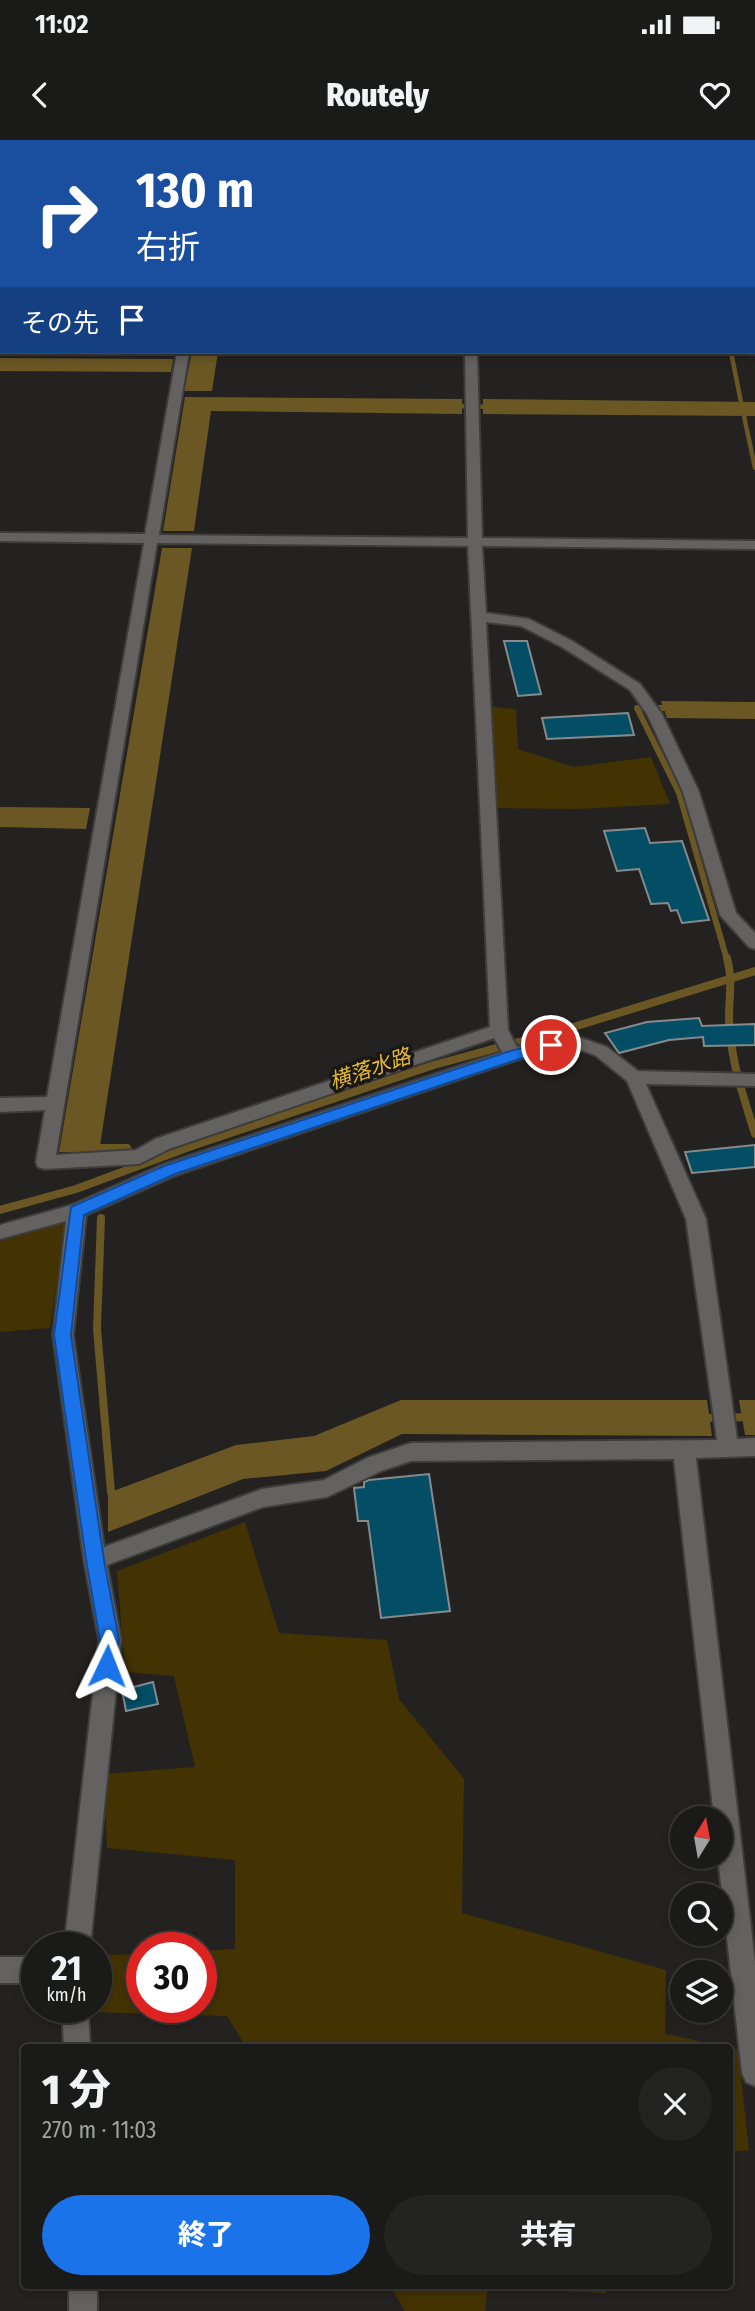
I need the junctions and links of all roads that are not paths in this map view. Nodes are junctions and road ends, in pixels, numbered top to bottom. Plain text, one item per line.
1 (471, 354) edge
2 (181, 362) edge
3 (0, 537) edge
4 (150, 539) junction
5 (475, 542) junction
6 (755, 545) edge
7 (481, 617) junction
8 (650, 708) joint
9 (755, 943) edge
10 (499, 1030) junction
11 (512, 1055) junction
12 (634, 1077) junction
13 (754, 1080) edge
14 (55, 1103) junction
15 (0, 1105) edge
16 (162, 1144) junction
17 (169, 1170) junction
18 (77, 1211) junction
19 (0, 1232) edge
20 (725, 1427) junction
21 (755, 1447) edge
22 (684, 1450) junction
23 (95, 1560) junction
24 (79, 1932) edge
25 (0, 1970) edge
26 (21, 1970) edge
27 (76, 2023) edge
28 (77, 2044) edge
29 (755, 2073) edge
30 (83, 2289) edge
31 (83, 2311) edge

1 - 5 street
2 - 4 street
3 - 4 street
4 - 5 street
4 - 14 street
5 - 6 street
5 - 7 street
7 - 8 street
7 - 10 street
8 - 9 street
10 - 11 street
10 - 16 street
11 - 12 street
11 - 17 street
12 - 13 street
12 - 20 street
14 - 15 street
14 - 16 street
16 - 17 street
17 - 18 street
18 - 19 street
18 - 23 street
20 - 21 street
20 - 22 street
22 - 23 street
22 - 29 street
23 - 24 street
25 - 26 street
27 - 28 street
30 - 31 street

